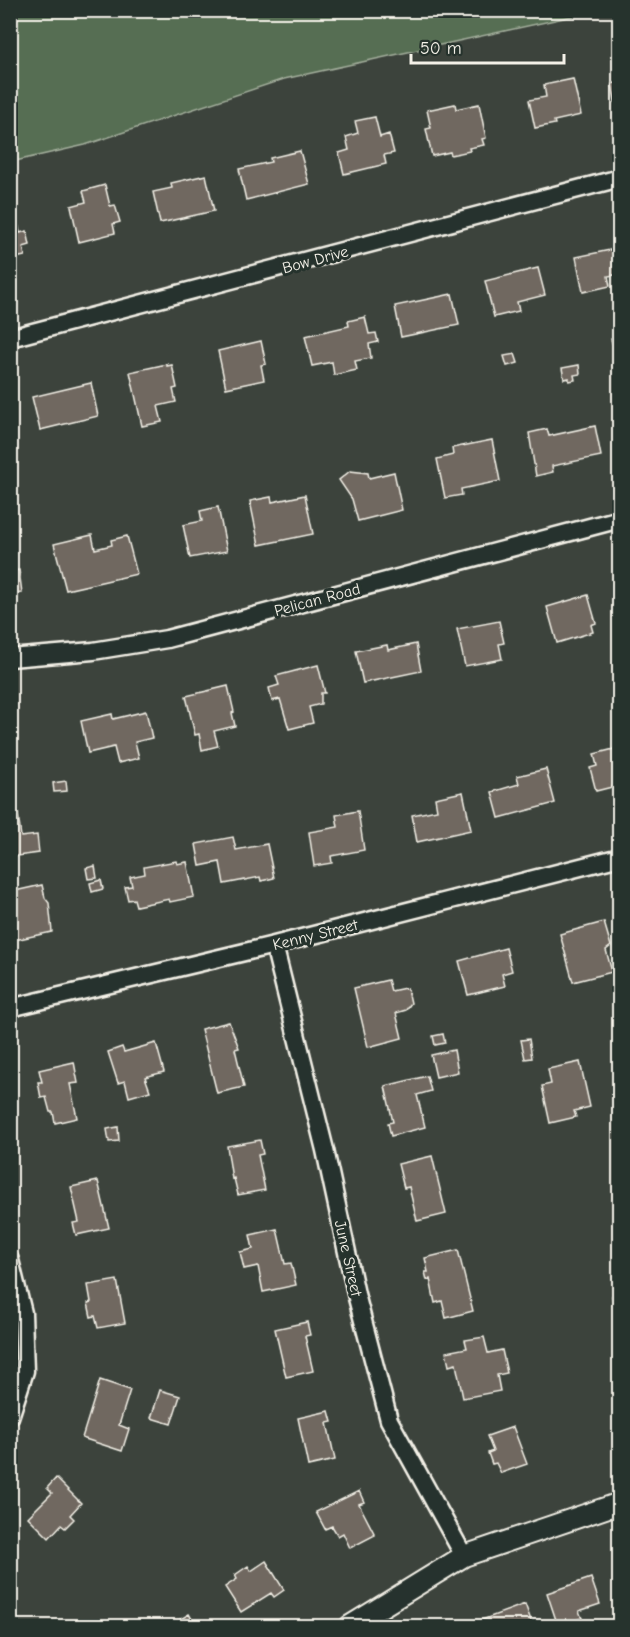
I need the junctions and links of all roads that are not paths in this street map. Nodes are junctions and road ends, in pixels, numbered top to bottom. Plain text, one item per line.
1 (620, 178) edge
2 (10, 338) edge
3 (620, 519) edge
4 (10, 658) edge
5 (620, 857) edge
6 (274, 945) junction
7 (10, 1008) edge
8 (10, 1260) edge
9 (10, 1417) edge
10 (620, 1503) edge
11 (464, 1556) junction
12 (350, 1626) edge

1 - 2 street, Bow Drive
3 - 4 street, Pelican Road
5 - 6 street, Kenny Street
6 - 7 street, Kenny Street
6 - 11 street, June Street
8 - 9 street
10 - 11 street
11 - 12 street

